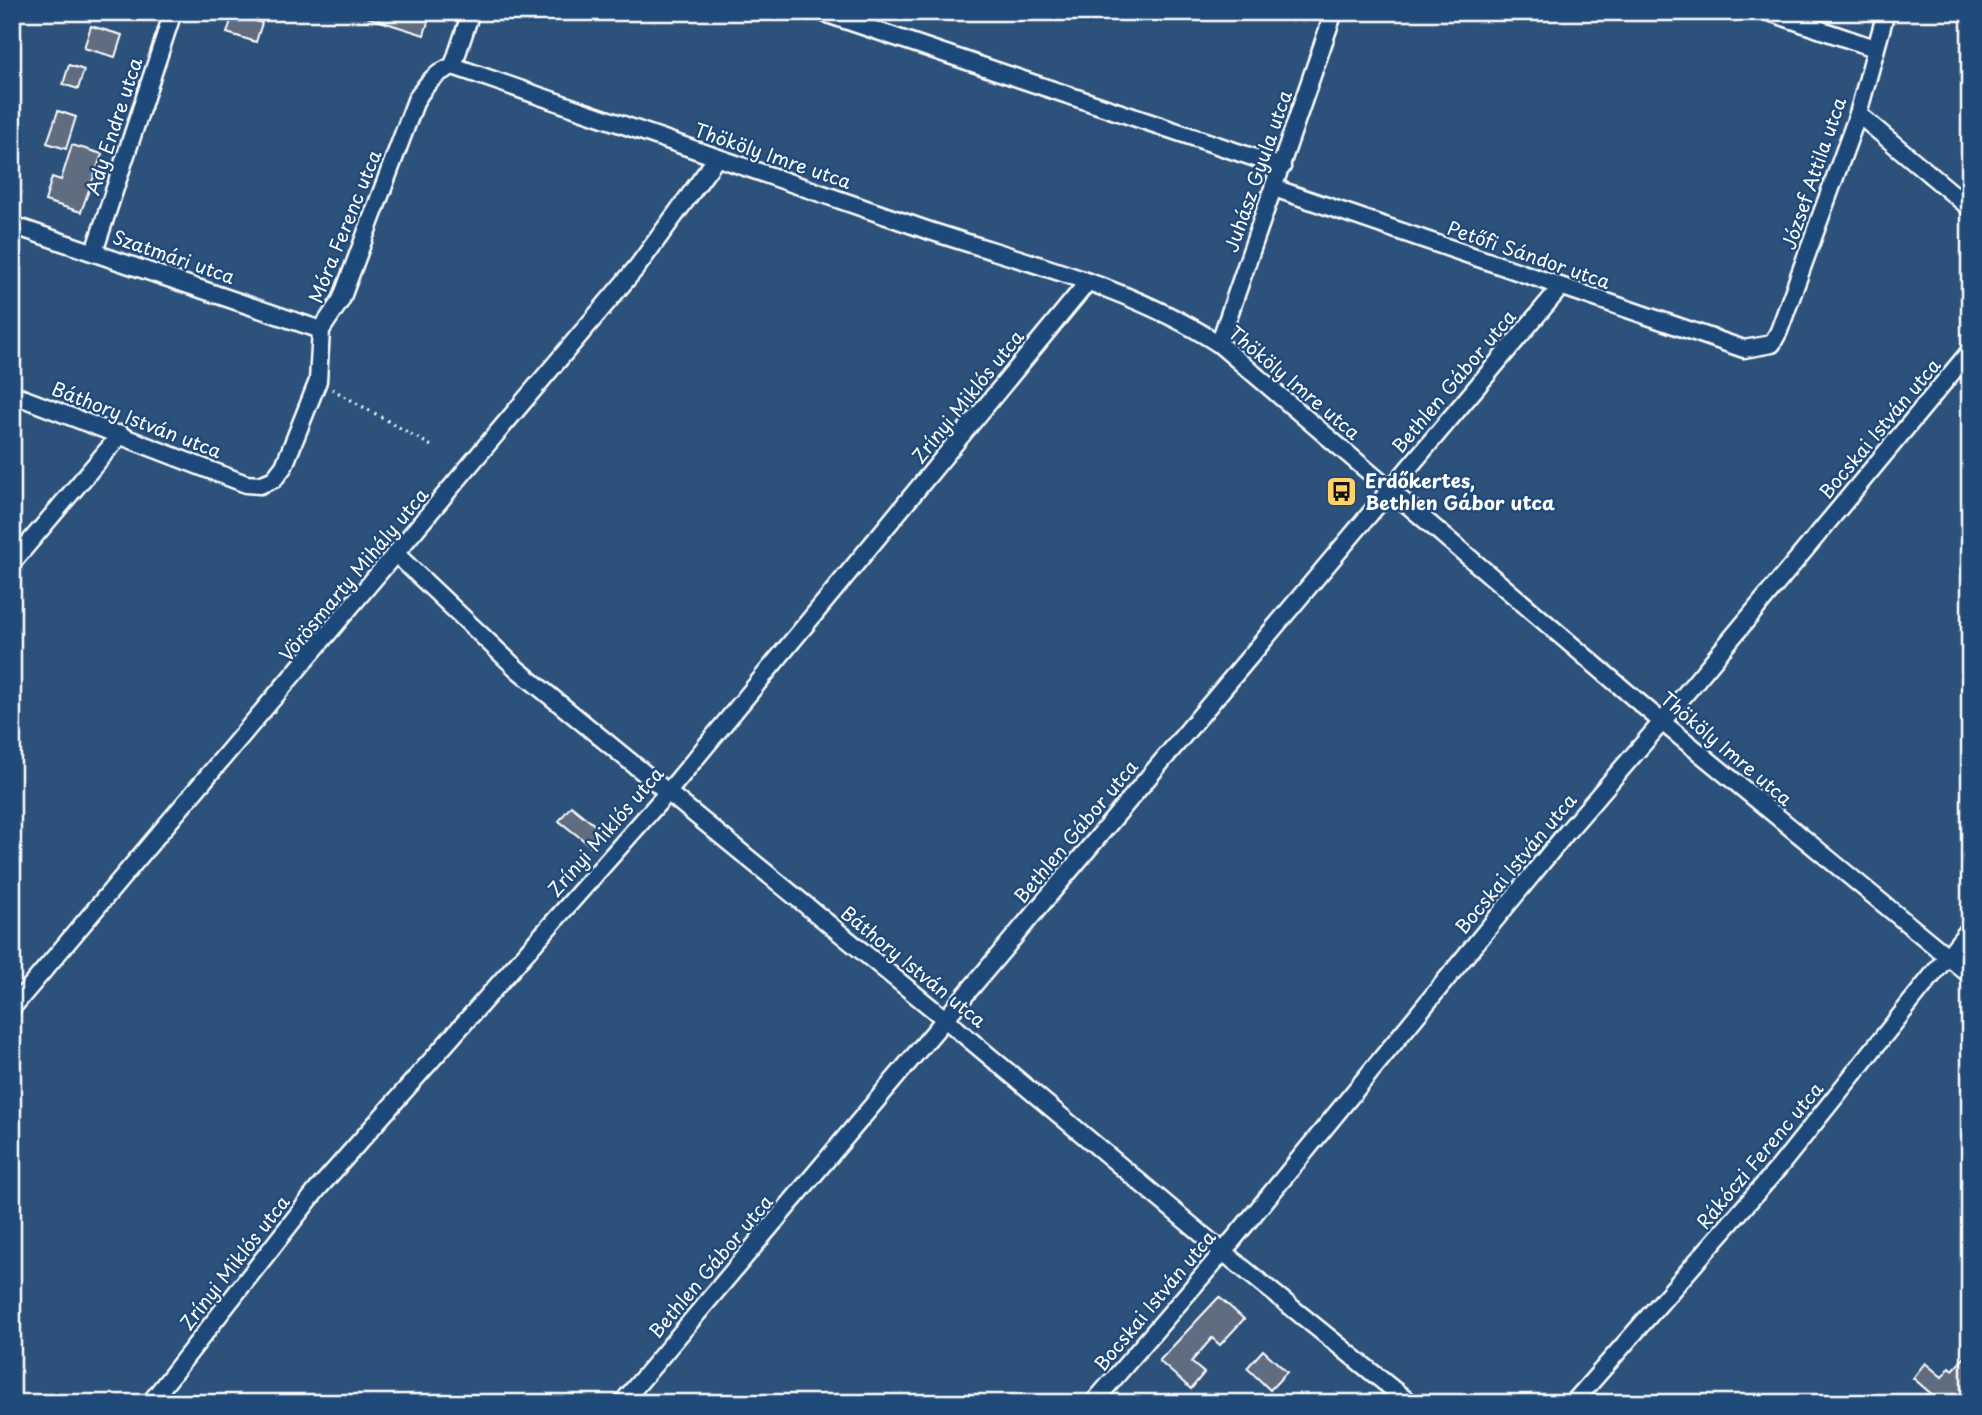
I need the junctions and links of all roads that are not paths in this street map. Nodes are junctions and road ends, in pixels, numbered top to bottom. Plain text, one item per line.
1 (173, 12) edge
2 (471, 12) edge
3 (821, 12) edge
4 (1334, 12) edge
5 (1769, 12) edge
6 (1886, 12) edge
7 (1874, 48) junction
8 (453, 66) junction
9 (1858, 114) junction
10 (716, 159) junction
11 (1282, 167) junction
12 (1274, 188) junction
13 (1970, 208) edge
14 (12, 225) edge
15 (94, 252) junction
16 (1087, 283) junction
17 (1560, 288) junction
18 (321, 330) junction
19 (1220, 344) junction
20 (1772, 344) joint
21 (1970, 351) edge
22 (12, 394) edge
23 (121, 434) junction
24 (246, 484) joint
25 (1388, 490) junction
26 (397, 555) junction
27 (12, 564) edge
28 (1662, 722) junction
29 (668, 792) junction
30 (1970, 928) edge
31 (1946, 956) junction
32 (1970, 975) edge
33 (12, 1008) edge
34 (945, 1019) junction
35 (1223, 1252) junction
36 (150, 1403) edge
37 (622, 1403) edge
38 (1093, 1403) edge
39 (1410, 1403) edge
40 (1573, 1403) edge

1 - 15 street, Ady Endre utca
2 - 8 street
3 - 11 street
4 - 11 street, Juhász Gyula utca
5 - 7 street
6 - 7 street, József Attila utca
7 - 9 street, József Attila utca
8 - 10 street, Thököly Imre utca
8 - 18 street, Móra Ferenc utca
9 - 13 street
9 - 20 street, József Attila utca
10 - 16 street, Thököly Imre utca
10 - 26 street, Vörösmarty Mihály utca
11 - 12 street, Juhász Gyula utca
12 - 17 street, Petőfi Sándor utca
12 - 19 street, Juhász Gyula utca
14 - 15 street, Szatmári utca
15 - 18 street, Szatmári utca
16 - 19 street, Thököly Imre utca
16 - 29 street, Zrínyi Miklós utca
17 - 20 street, Petőfi Sándor utca
17 - 25 street, Bethlen Gábor utca
18 - 24 street, Móra Ferenc utca
19 - 25 street, Thököly Imre utca
21 - 28 street, Bocskai István utca
22 - 23 street, Báthory István utca
23 - 24 street, Báthory István utca
23 - 27 street
25 - 28 street, Thököly Imre utca
25 - 34 street, Bethlen Gábor utca
26 - 29 street, Báthory István utca
26 - 33 street, Vörösmarty Mihály utca
28 - 31 street, Thököly Imre utca
28 - 35 street, Bocskai István utca
29 - 34 street, Báthory István utca
29 - 36 street, Zrínyi Miklós utca
30 - 31 street, Rákóczi Ferenc utca
31 - 32 street, Thököly Imre utca
31 - 40 street, Rákóczi Ferenc utca
34 - 35 street, Báthory István utca
34 - 37 street, Bethlen Gábor utca
35 - 38 street, Bocskai István utca
35 - 39 street, Báthory István utca

